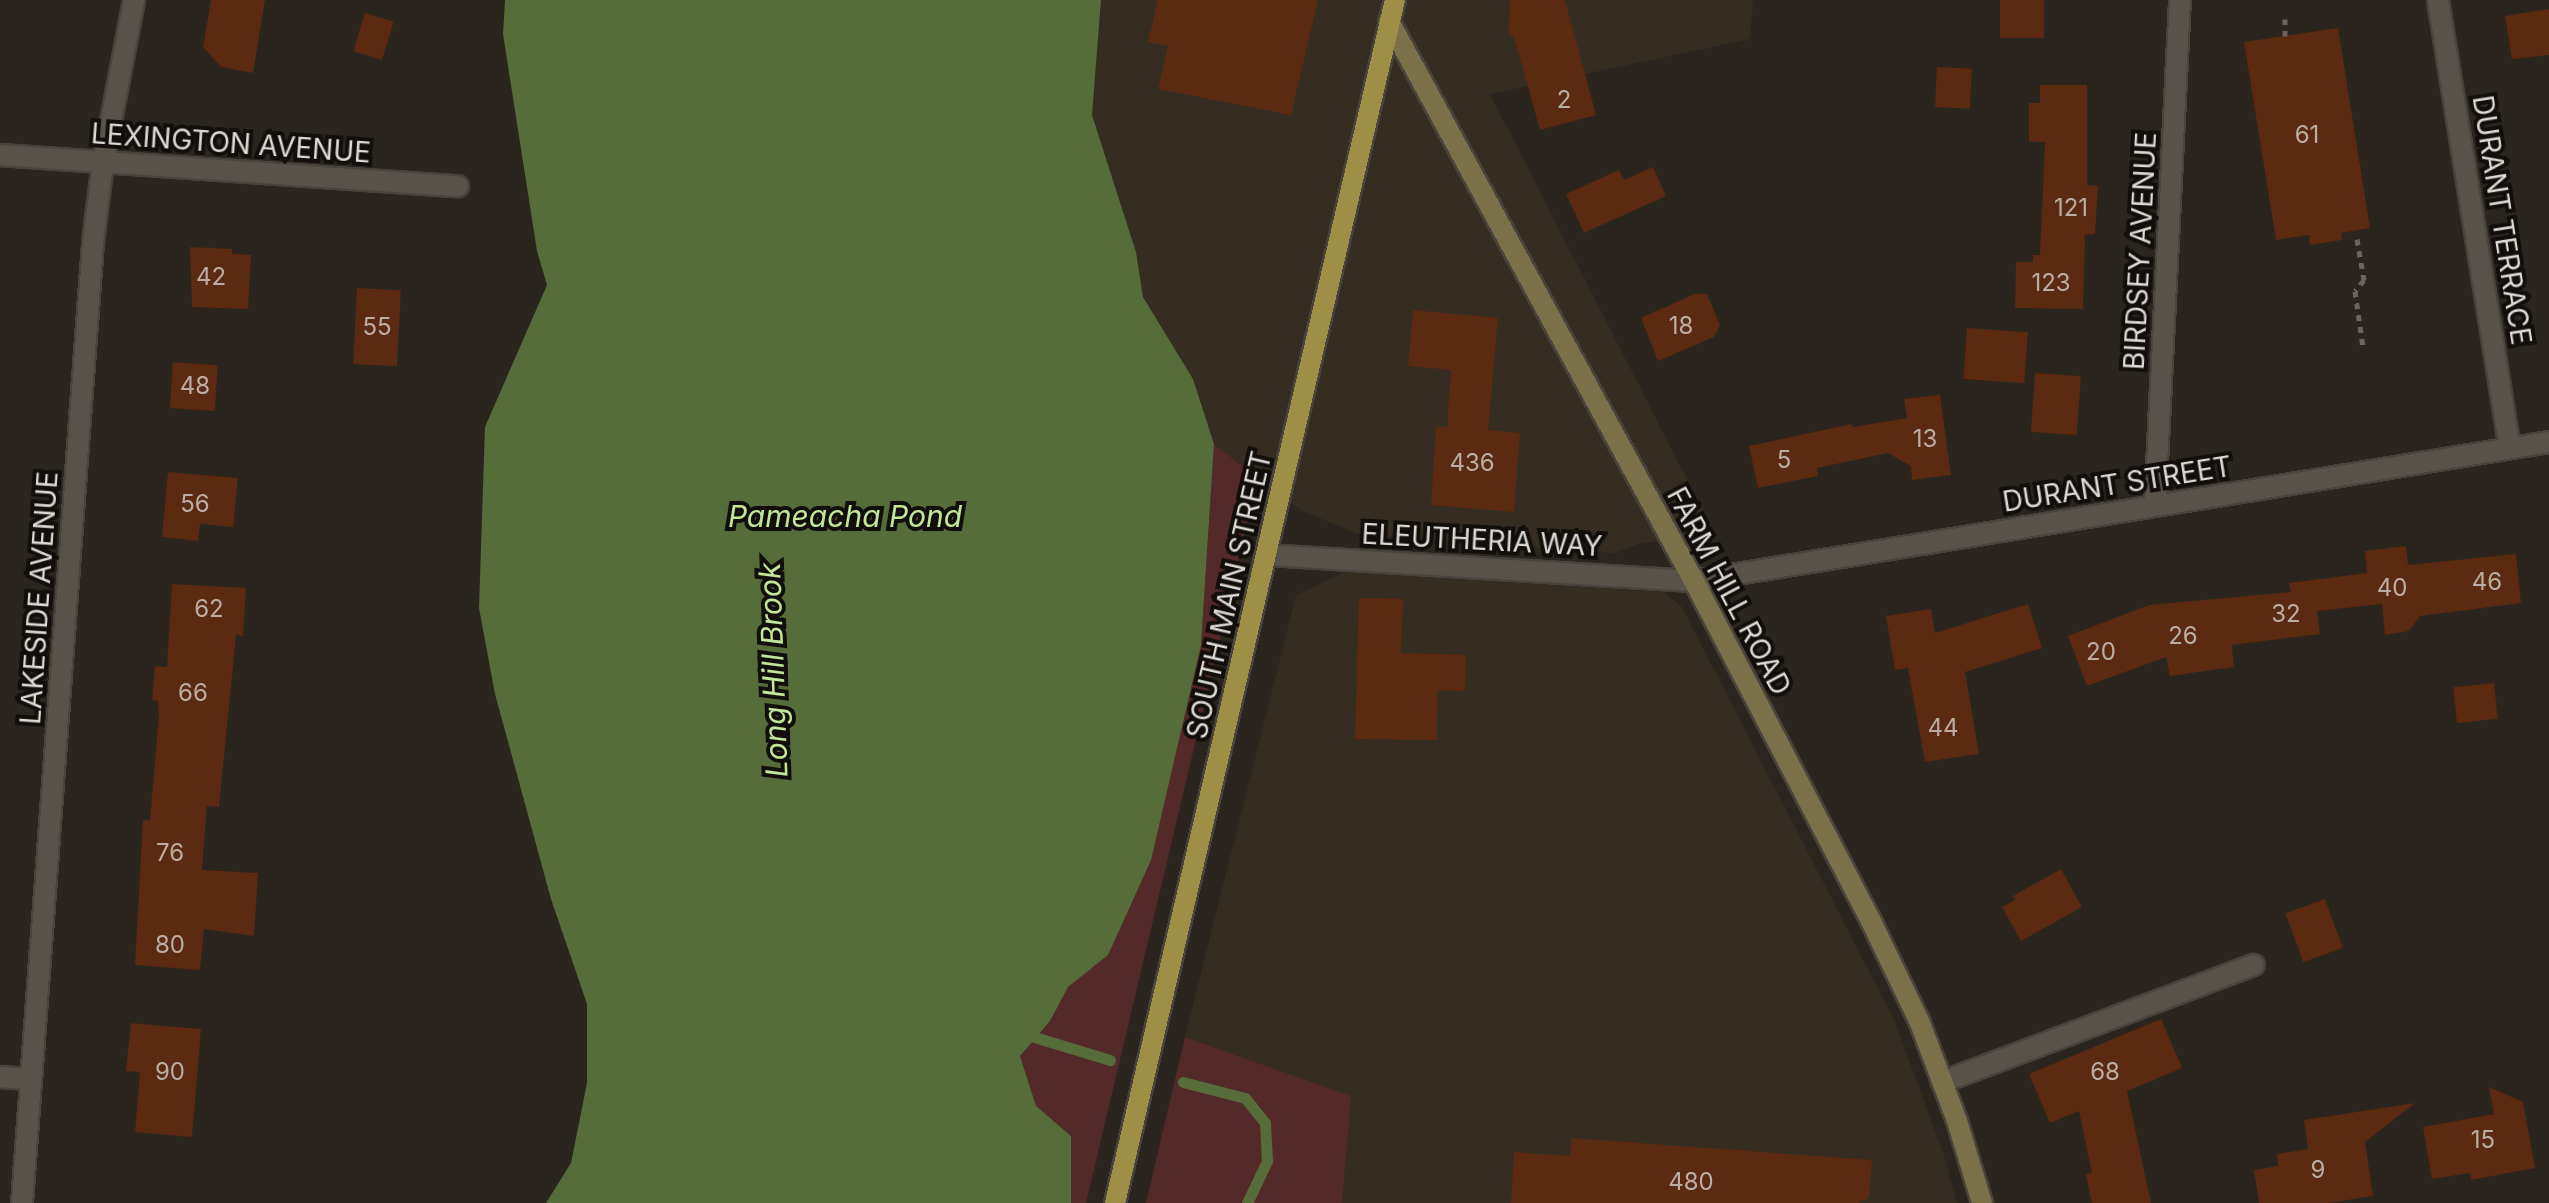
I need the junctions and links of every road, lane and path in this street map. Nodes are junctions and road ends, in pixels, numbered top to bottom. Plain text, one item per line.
1 (134, 0) edge
2 (1395, 0) edge
3 (2180, 0) edge
4 (2438, 0) edge
5 (2285, 19) dead end
6 (1389, 21) junction
7 (2285, 36) dead end
8 (0, 155) edge
9 (103, 163) junction
10 (458, 186) dead end
11 (2357, 239) dead end
12 (2363, 347) dead end
13 (2549, 442) edge
14 (2510, 448) junction
15 (2155, 505) junction
16 (1267, 555) junction
17 (1694, 581) junction
18 (2254, 965) dead end
19 (0, 1077) edge
20 (31, 1079) junction
21 (1942, 1082) junction
22 (22, 1203) edge
23 (1115, 1203) edge
24 (1982, 1203) edge

1 - 9 street, LAKESIDE AVENUE
2 - 6 main road, SOUTH MAIN STREET
3 - 15 street, BIRDSEY AVENUE
4 - 14 street, DURANT TERRACE
5 - 7 path
6 - 16 main road, SOUTH MAIN STREET
6 - 17 main road, FARM HILL ROAD
8 - 9 street, LEXINGTON AVENUE
9 - 10 street, LEXINGTON AVENUE
9 - 20 street, LAKESIDE AVENUE
11 - 12 path
13 - 14 street, DURANT STREET
14 - 15 street, DURANT STREET
15 - 17 street, DURANT STREET
16 - 17 street, ELEUTHERIA WAY
16 - 23 main road, SOUTH MAIN STREET
17 - 21 main road, FARM HILL ROAD
18 - 21 street
19 - 20 street
20 - 22 street, LAKESIDE AVENUE
21 - 24 main road, FARM HILL ROAD

